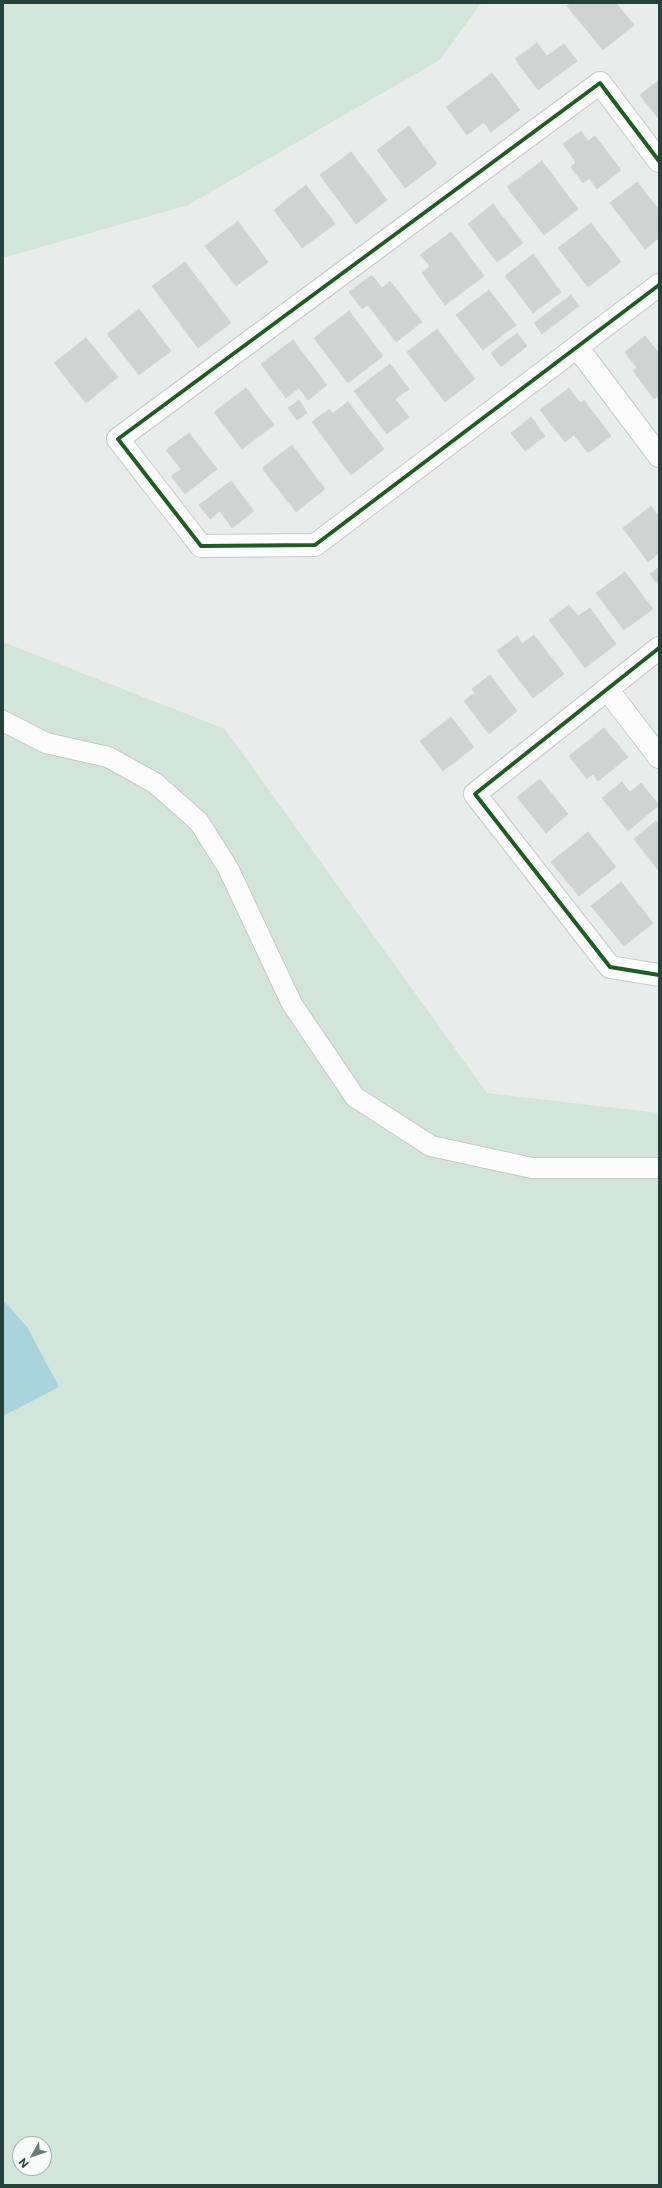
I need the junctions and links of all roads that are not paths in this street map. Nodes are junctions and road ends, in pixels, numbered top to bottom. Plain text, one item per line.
1 (659, 161) edge
2 (659, 285) edge
3 (577, 347) junction
4 (659, 456) edge
5 (659, 648) edge
6 (607, 690) junction
7 (3, 721) edge
8 (659, 757) edge
9 (659, 975) edge
10 (659, 1168) edge

1 - 3 street
2 - 3 street
3 - 4 street
5 - 6 street
6 - 8 street
6 - 9 street
7 - 10 lane

